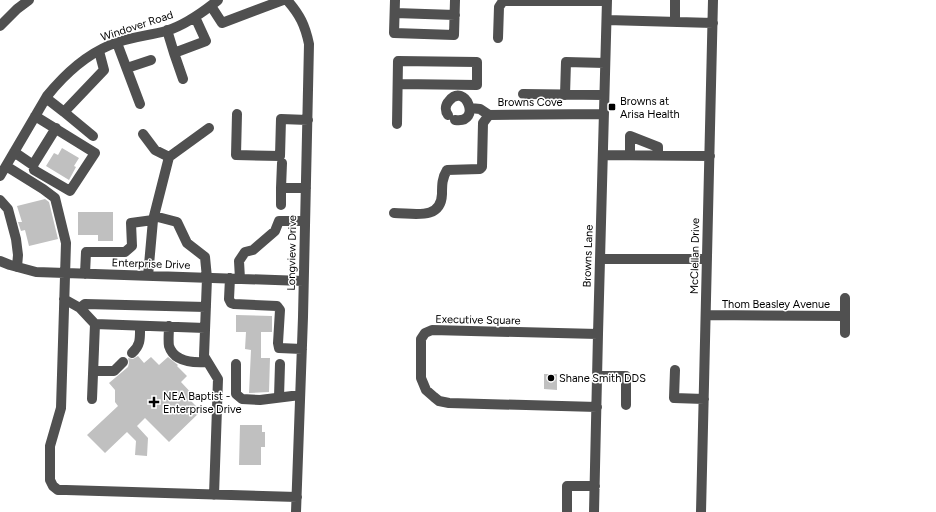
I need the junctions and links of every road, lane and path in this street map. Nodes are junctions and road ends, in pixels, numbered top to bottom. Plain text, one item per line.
1 (29, 0) edge
2 (283, 0) edge
3 (287, 0) edge
4 (395, 0) edge
5 (455, 0) edge
6 (516, 0) edge
7 (675, 0) edge
8 (713, 0) edge
9 (579, 1) edge
10 (607, 1) edge
11 (214, 3) edge
12 (394, 13) junction
13 (455, 15) junction
14 (195, 17) junction
15 (607, 20) junction
16 (675, 22) junction
17 (713, 23) junction
18 (0, 26) edge
19 (167, 30) junction
20 (498, 38) dead end
21 (117, 43) junction
22 (99, 51) junction
23 (174, 53) junction
24 (151, 60) dead end
25 (605, 63) junction
26 (127, 68) junction
27 (183, 79) dead end
28 (398, 84) junction
29 (461, 84) junction
30 (523, 94) dead end
31 (565, 95) junction
32 (604, 96) junction
33 (461, 97) junction
34 (46, 98) junction
35 (140, 104) dead end
36 (470, 108) junction
37 (64, 112) junction
38 (237, 114) dead end
39 (604, 114) junction
40 (489, 115) junction
41 (35, 116) junction
42 (308, 120) junction
43 (397, 124) dead end
44 (56, 128) junction
45 (209, 128) dead end
46 (143, 134) dead end
47 (93, 136) dead end
48 (14, 152) junction
49 (602, 155) junction
50 (630, 155) junction
51 (658, 155) junction
52 (710, 156) junction
53 (169, 157) junction
54 (282, 163) dead end
55 (33, 165) junction
56 (6, 166) junction
57 (0, 176) edge
58 (282, 188) junction
59 (306, 188) junction
60 (0, 200) edge
61 (281, 205) dead end
62 (394, 213) dead end
63 (153, 218) junction
64 (305, 221) junction
65 (600, 259) junction
66 (707, 259) junction
67 (0, 260) edge
68 (17, 267) junction
69 (65, 274) junction
70 (85, 274) junction
71 (148, 276) junction
72 (207, 278) junction
73 (235, 279) junction
74 (303, 281) junction
75 (845, 298) dead end
76 (64, 299) junction
77 (206, 307) junction
78 (80, 308) junction
79 (706, 315) junction
80 (845, 316) junction
81 (95, 324) junction
82 (140, 326) junction
83 (169, 326) junction
84 (205, 328) junction
85 (845, 333) dead end
86 (598, 334) junction
87 (302, 349) junction
88 (132, 353) dead end
89 (123, 362) dead end
90 (207, 362) junction
91 (236, 364) dead end
92 (280, 364) dead end
93 (675, 370) dead end
94 (93, 371) junction
95 (597, 376) junction
96 (300, 395) junction
97 (280, 397) junction
98 (92, 399) dead end
99 (704, 399) junction
100 (626, 405) dead end
101 (597, 407) junction
102 (595, 486) junction
103 (214, 495) junction
104 (297, 497) junction
105 (296, 512) edge
106 (567, 512) edge
107 (594, 512) edge
108 (701, 512) edge

1 - 18 street
2 - 11 street
3 - 42 street, Longview Drive
4 - 12 street
5 - 13 street
6 - 9 street
6 - 20 street
7 - 16 street
8 - 17 street, McClellan Drive
9 - 10 street
10 - 15 street, Browns Lane
11 - 14 street, Windover Road
12 - 13 street
12 - 13 street
14 - 19 street, Windover Road
14 - 23 street
15 - 16 street
15 - 25 street, Browns Lane
16 - 17 street
17 - 52 street, McClellan Drive
19 - 21 street, Windover Road
19 - 23 street
21 - 22 street, Windover Road
21 - 26 street
22 - 34 street, Windover Road
22 - 37 street
23 - 27 street
24 - 26 street
25 - 31 street
25 - 32 street, Browns Lane
26 - 35 street
28 - 29 street
28 - 29 street
28 - 43 street
29 - 33 street
30 - 31 street
31 - 32 street
32 - 39 street, Browns Lane
33 - 36 street
33 - 36 street
34 - 37 street
34 - 41 street, Windover Road
36 - 40 street
37 - 47 street
38 - 42 street
39 - 40 street, Browns Cove
39 - 49 street, Browns Lane
40 - 62 street, Browns Cove
41 - 44 street
41 - 48 street, Windover Road
42 - 59 street, Longview Drive
44 - 55 street
44 - 55 street
45 - 53 street
46 - 53 street
48 - 55 street
48 - 56 street, Windover Road
49 - 50 street
49 - 65 street, Browns Lane
50 - 51 street
50 - 51 street
51 - 52 street
52 - 66 street, McClellan Drive
53 - 63 street
54 - 58 street
56 - 57 street, Windover Road
56 - 69 street
58 - 59 street
58 - 61 street
59 - 64 street, Longview Drive
60 - 68 street
63 - 70 street
63 - 71 street
63 - 72 street
64 - 73 street
64 - 74 street, Longview Drive
65 - 66 street
65 - 86 street, Browns Lane
66 - 79 street, McClellan Drive
67 - 68 street, Enterprise Drive
68 - 69 street, Enterprise Drive
69 - 70 street, Enterprise Drive
69 - 76 street
70 - 71 street, Enterprise Drive
71 - 72 street, Enterprise Drive
72 - 73 street, Enterprise Drive
72 - 77 street
73 - 74 street, Enterprise Drive
73 - 87 street
74 - 87 street, Longview Drive
75 - 80 street
76 - 78 street
76 - 103 street
77 - 78 street
77 - 84 street
78 - 81 street
79 - 80 street, Thom Beasley Avenue
79 - 99 street, McClellan Drive
80 - 85 street
81 - 82 street
81 - 94 street
82 - 83 street
82 - 88 street
83 - 84 street
83 - 90 street
84 - 90 street
86 - 95 street, Browns Lane
86 - 101 street, Executive Square
87 - 96 street, Longview Drive
89 - 94 street
90 - 103 street
91 - 97 street
92 - 97 street
93 - 99 street
94 - 98 street
95 - 100 street
95 - 101 street, Browns Lane
96 - 97 street
96 - 104 street, Longview Drive
99 - 108 street, McClellan Drive
101 - 102 street, Browns Lane
102 - 106 street
102 - 107 street, Browns Lane
103 - 104 street
104 - 105 street, Longview Drive

